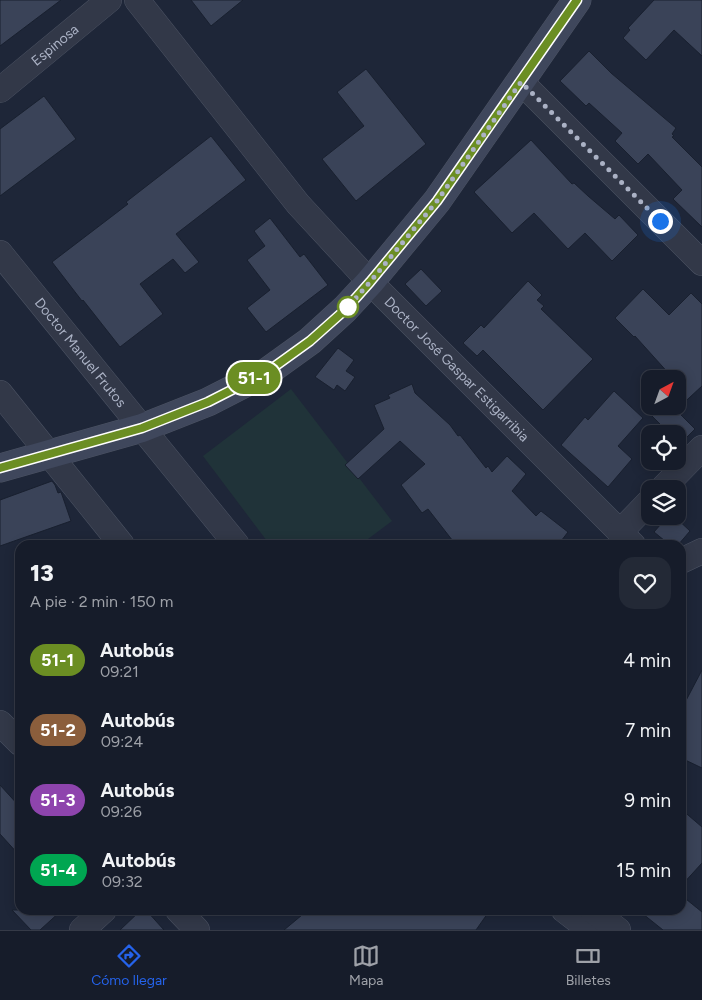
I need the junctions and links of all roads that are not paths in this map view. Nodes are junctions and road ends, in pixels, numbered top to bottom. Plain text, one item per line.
1 (109, 0) edge
2 (137, 0) edge
3 (577, 0) edge
4 (521, 82) junction
5 (0, 90) edge
6 (0, 253) edge
7 (702, 263) edge
8 (370, 282) junction
9 (0, 393) edge
10 (142, 428) junction
11 (702, 448) edge
12 (49, 454) junction
13 (0, 468) edge
14 (671, 480) edge
15 (641, 515) edge
16 (626, 538) edge
17 (118, 540) edge
18 (233, 540) edge
19 (702, 551) edge
20 (686, 559) edge
21 (0, 722) edge
22 (15, 738) edge
23 (98, 915) edge
24 (183, 915) edge
25 (570, 915) edge
26 (598, 915) edge
27 (82, 930) edge
28 (197, 930) edge
29 (590, 930) edge
30 (618, 930) edge

1 - 5 street, Espinosa
2 - 8 street, Doctor José Gaspar Estigarribia
3 - 4 street
4 - 7 street
4 - 8 street
6 - 10 street, Doctor Manuel Frutos
8 - 10 street
8 - 16 street, Doctor José Gaspar Estigarribia
9 - 12 street
10 - 12 street
10 - 18 street, Doctor Manuel Frutos
11 - 14 street
12 - 13 street
12 - 17 street
15 - 16 street
19 - 20 street
21 - 22 street
23 - 27 street
24 - 28 street
25 - 29 street
26 - 30 street

